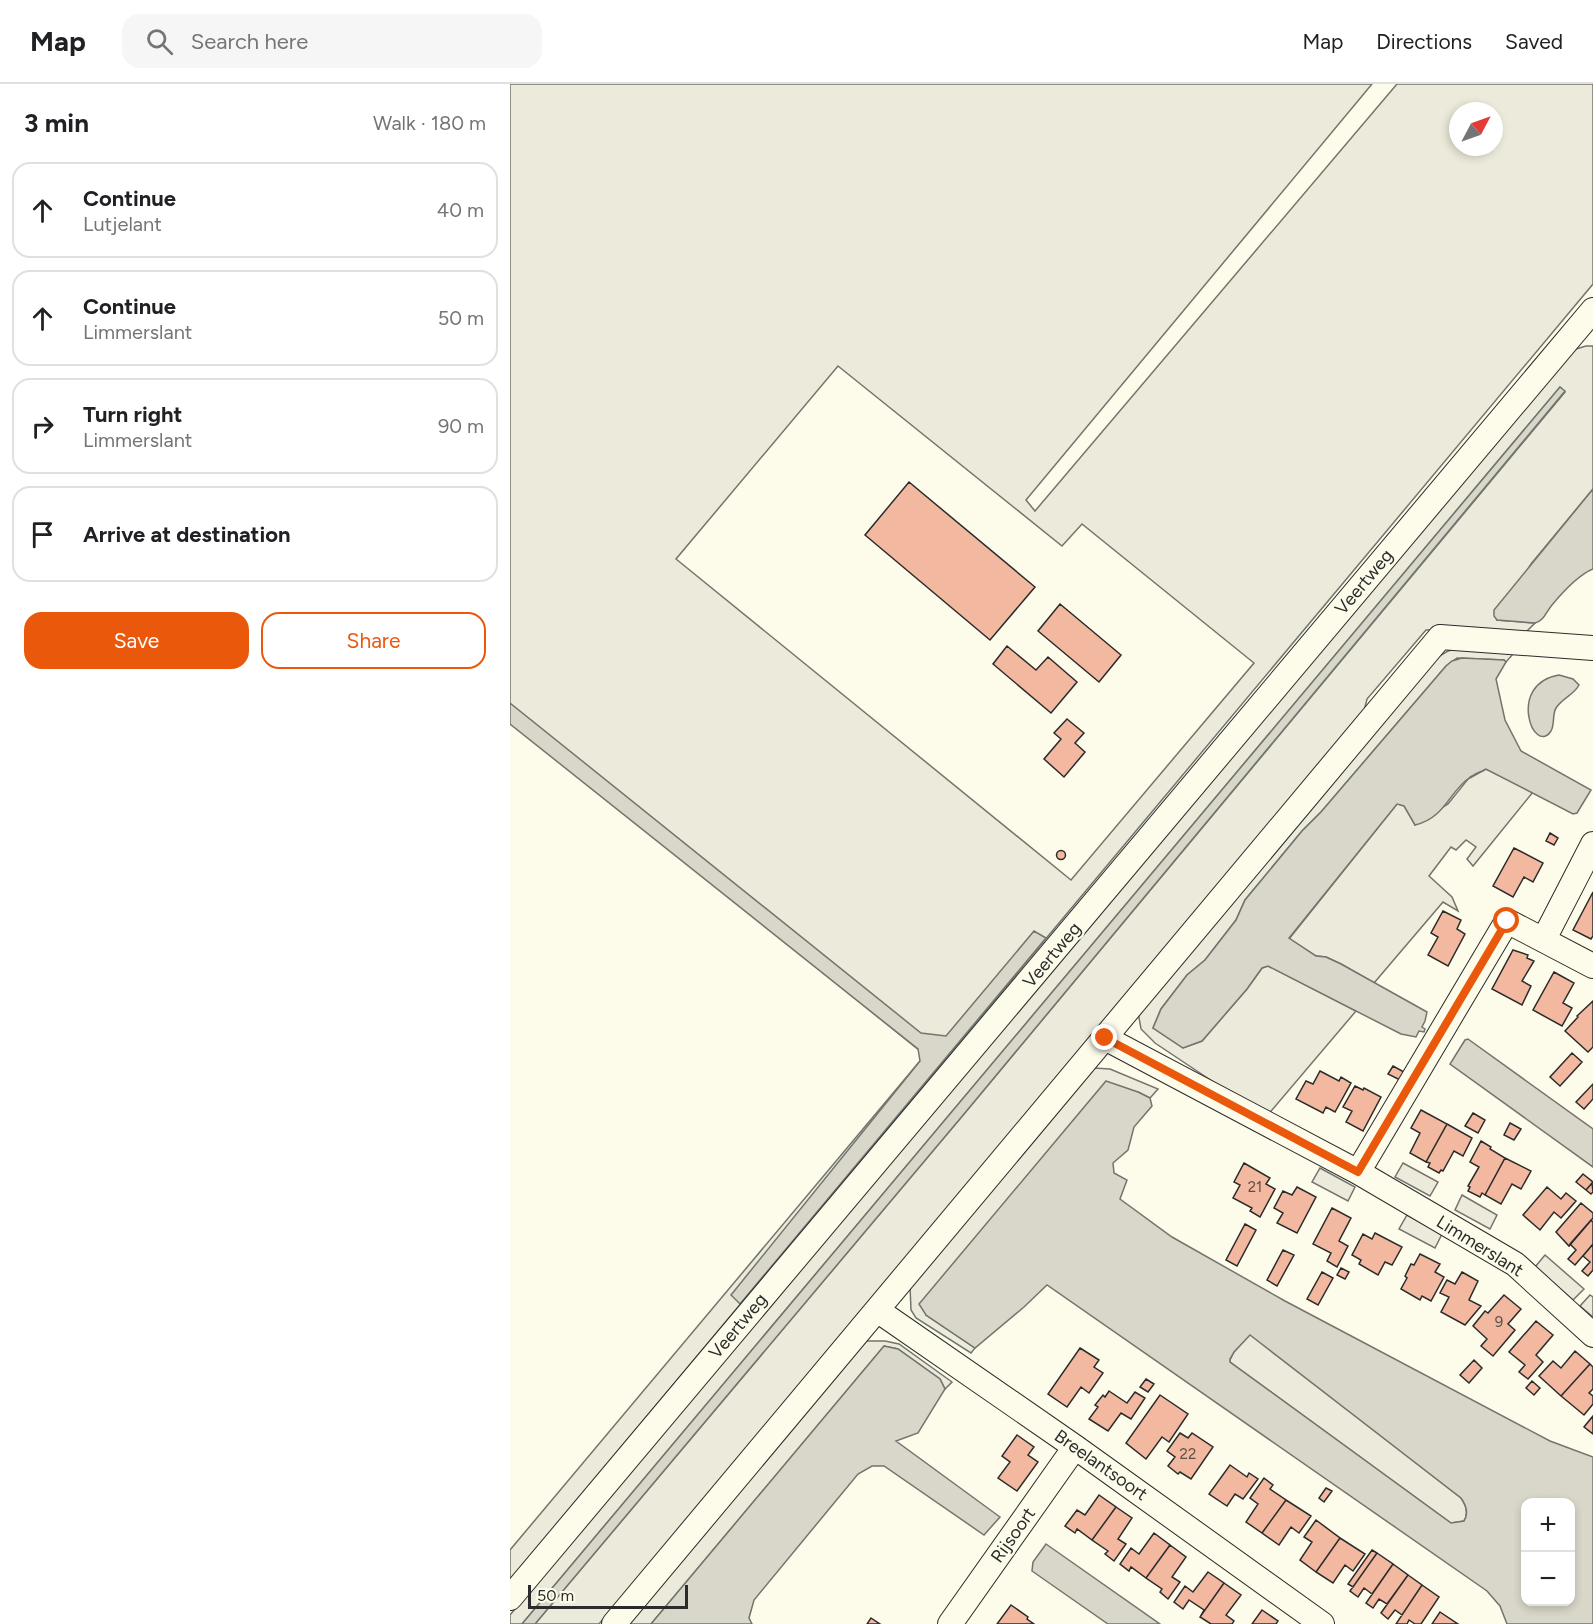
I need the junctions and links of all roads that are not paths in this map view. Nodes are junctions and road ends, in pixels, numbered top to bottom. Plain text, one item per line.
1 (1589, 322) edge
2 (1593, 648) edge
3 (1593, 844) edge
4 (1544, 939) junction
5 (1593, 966) edge
6 (1105, 1038) junction
7 (1358, 1172) junction
8 (877, 1310) junction
9 (1593, 1335) edge
10 (1076, 1447) junction
11 (510, 1598) edge
12 (614, 1624) edge
13 (950, 1624) edge
14 (1322, 1624) edge

1 - 11 street, Veertweg
2 - 6 street
3 - 4 street
4 - 5 street
4 - 7 street
6 - 7 street, Limmerslant
6 - 8 street
7 - 9 street, Limmerslant
8 - 10 street, Breelantsoort
8 - 12 street
10 - 13 street, Rijsoort
10 - 14 street, Breelantsoort

